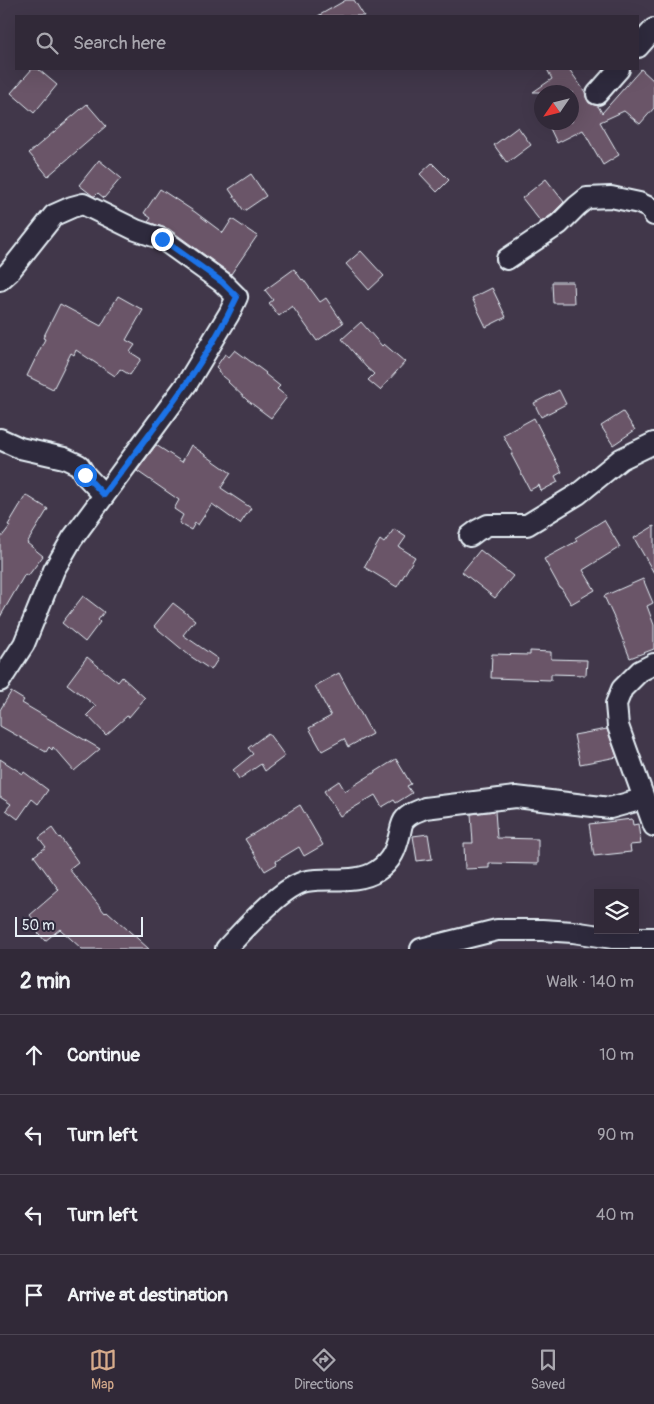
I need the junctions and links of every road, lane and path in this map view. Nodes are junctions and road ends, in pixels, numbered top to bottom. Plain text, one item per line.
1 (654, 29) edge
2 (639, 46) edge
3 (618, 70) edge
4 (597, 94) dead end
5 (654, 215) edge
6 (507, 259) dead end
7 (0, 280) edge
8 (0, 440) edge
9 (654, 443) edge
10 (104, 495) junction
11 (470, 536) dead end
12 (654, 664) edge
13 (0, 682) edge
14 (643, 798) junction
15 (654, 826) edge
16 (654, 938) edge
17 (226, 949) edge
18 (421, 949) edge

1 - 2 street
3 - 4 street
5 - 6 street
7 - 10 street
8 - 10 street
9 - 11 street
10 - 13 street
12 - 14 street
14 - 15 street
14 - 17 street
16 - 18 street

